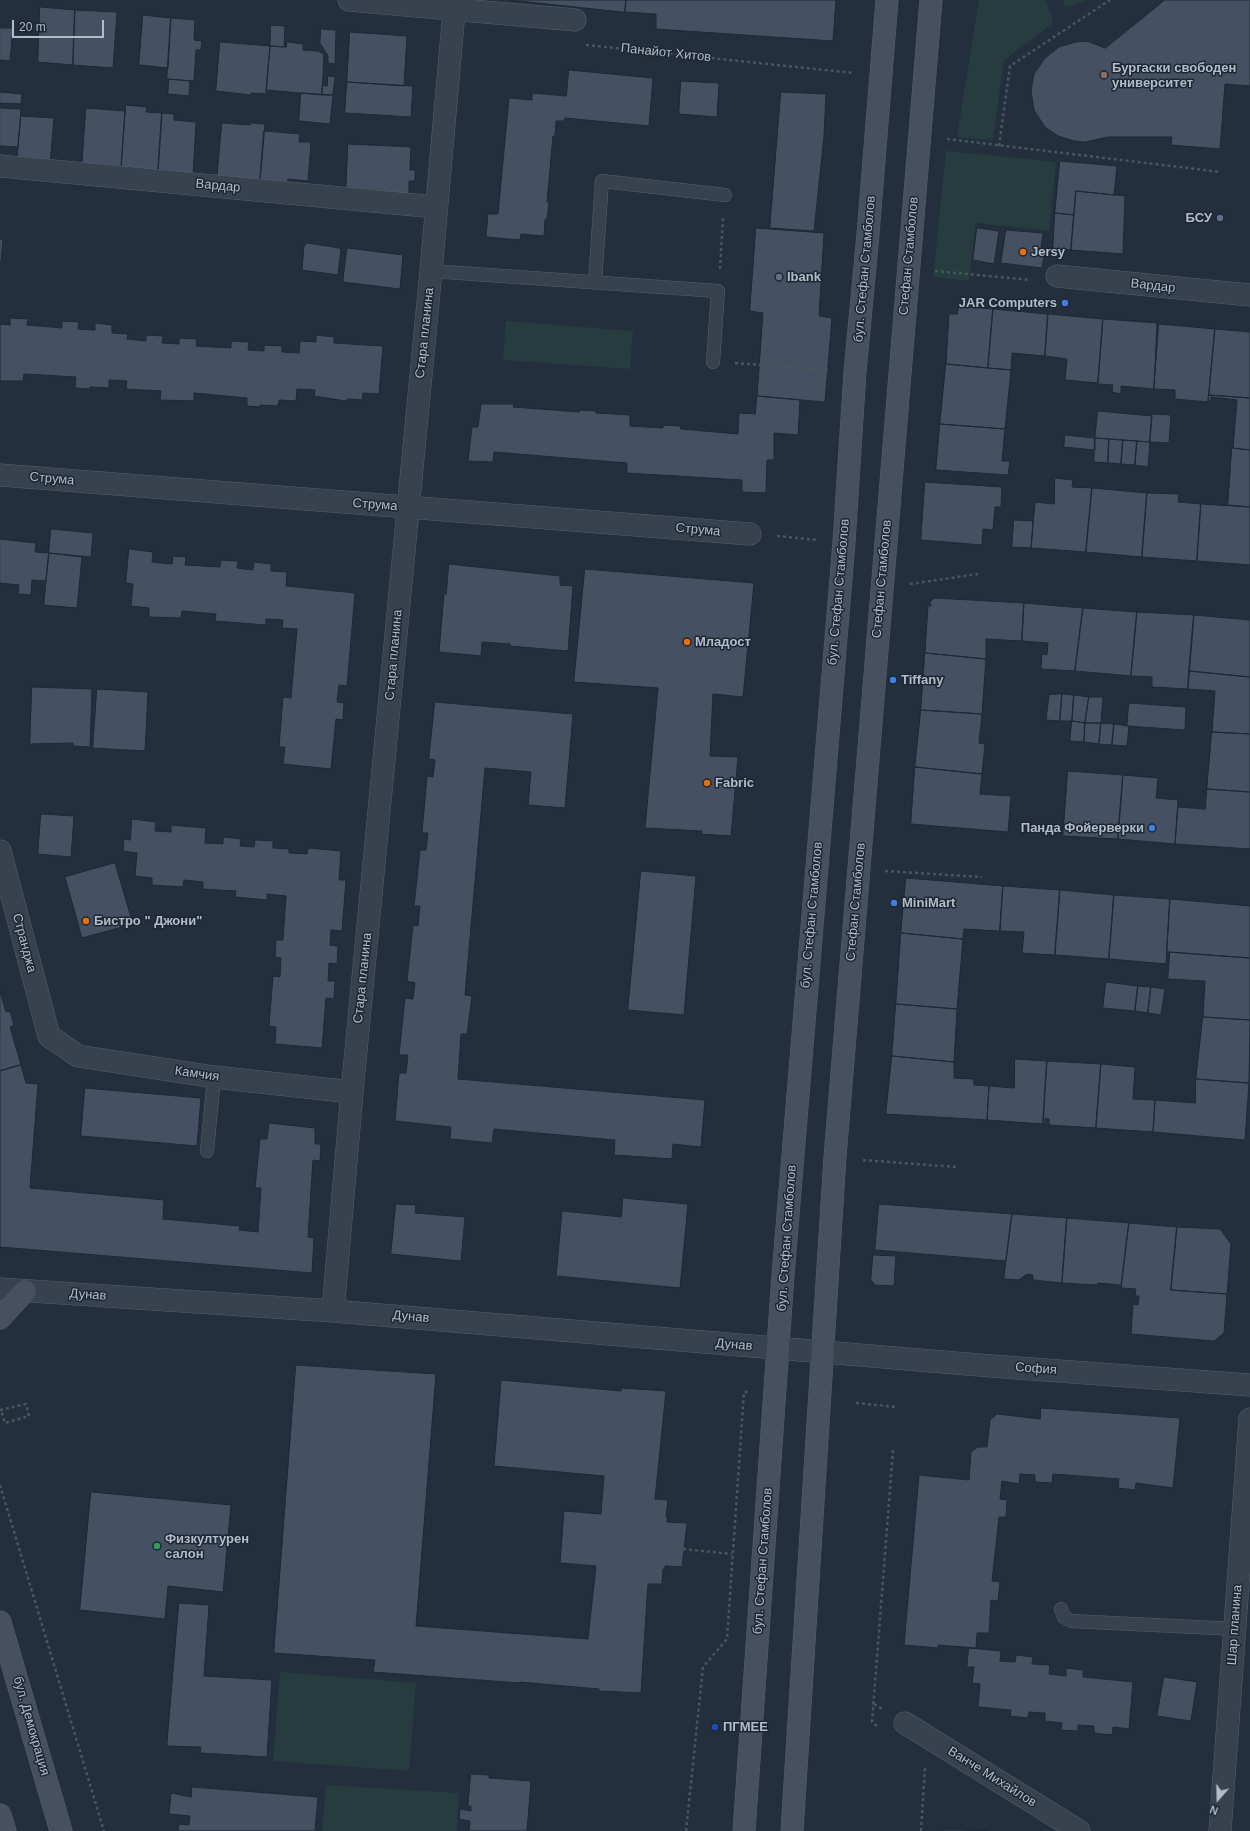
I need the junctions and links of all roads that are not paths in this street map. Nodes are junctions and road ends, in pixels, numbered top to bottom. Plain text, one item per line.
1 (349, 0) edge
2 (887, 0) edge
3 (931, 0) edge
4 (455, 5) edge
5 (576, 20) dead end
6 (0, 166) edge
7 (725, 194) road end
8 (436, 207) junction
9 (431, 271) junction
10 (1057, 276) road end
11 (595, 282) junction
12 (1250, 295) edge
13 (713, 362) road end
14 (0, 475) edge
15 (408, 507) junction
16 (750, 534) road end
17 (0, 851) edge
18 (49, 1036) joint
19 (214, 1077) junction
20 (352, 1092) junction
21 (207, 1151) dead end
22 (0, 1289) edge
23 (25, 1291) junction
24 (333, 1311) junction
25 (0, 1318) edge
26 (778, 1348) junction
27 (822, 1352) junction
28 (1250, 1385) edge
29 (1250, 1419) edge
30 (1061, 1609) dead end
31 (0, 1622) edge
32 (1236, 1629) junction
33 (905, 1723) dead end
34 (0, 1815) edge
35 (5, 1831) edge
36 (61, 1831) edge
37 (744, 1831) edge
38 (792, 1831) edge
39 (1078, 1831) edge
40 (1220, 1831) edge

1 - 4 street
2 - 26 main road, бул. Стефан Стамболов
3 - 27 main road, Стефан Стамболов
4 - 5 street
4 - 8 street, Стара планина
6 - 8 street, Вардар
7 - 11 lane
8 - 9 street, Стара планина
9 - 11 lane
9 - 15 street, Стара планина
10 - 12 street, Вардар
11 - 13 lane
14 - 15 street, Струма
15 - 16 street, Струма
15 - 20 street, Стара планина
17 - 18 street, Странджа
18 - 19 street, Камчия
19 - 20 street, Камчия
19 - 21 lane
20 - 24 street, Стара планина
22 - 23 street, Дунав
23 - 24 street, Дунав
23 - 25 main road
24 - 26 street, Дунав
26 - 27 street, Дунав
26 - 37 main road, бул. Стефан Стамболов
27 - 28 street, София
27 - 38 main road
29 - 32 street, Шар планина
30 - 32 lane
31 - 36 main road, бул. Демокрация
32 - 40 street, Шар планина
33 - 39 street, Ванче Михайлов
34 - 35 main road

